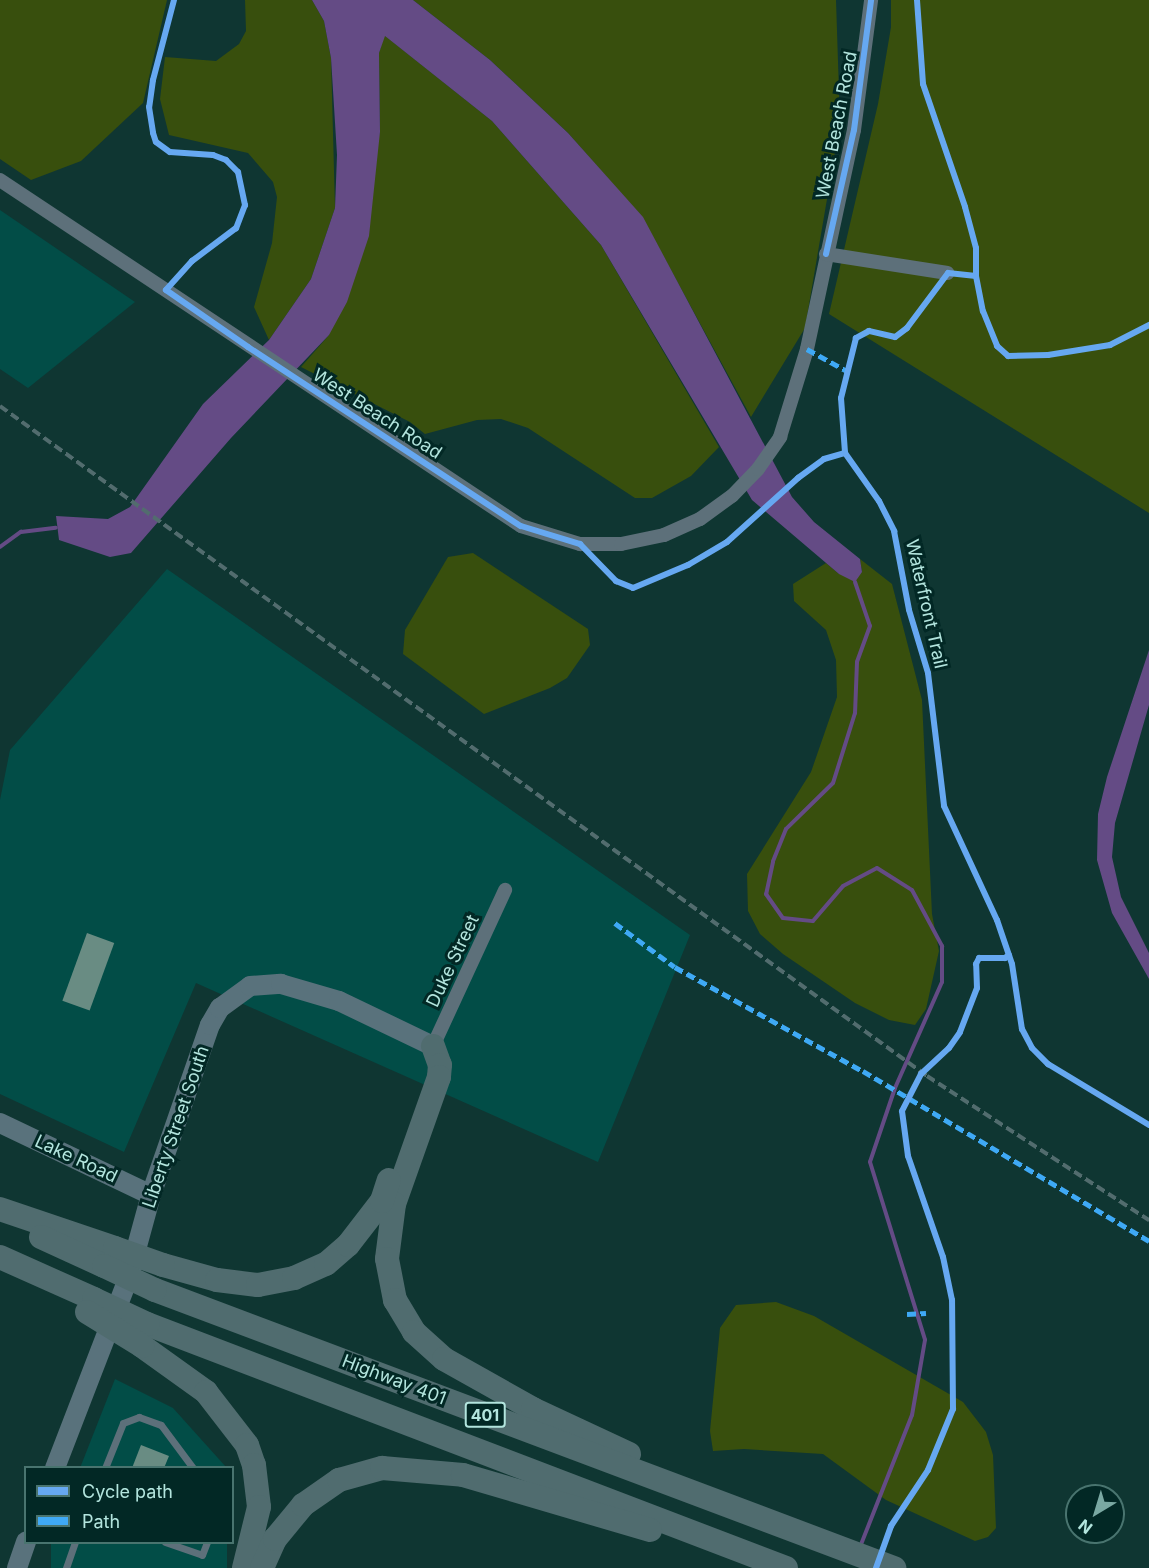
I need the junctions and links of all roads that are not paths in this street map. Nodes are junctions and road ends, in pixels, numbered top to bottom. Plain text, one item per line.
1 (872, 0) edge
2 (0, 180) edge
3 (826, 254) junction
4 (948, 273) dead end
5 (505, 890) dead end
6 (433, 1046) junction
7 (0, 1123) edge
8 (151, 1195) junction
9 (0, 1209) edge
10 (0, 1218) edge
11 (0, 1257) edge
12 (110, 1257) junction
13 (0, 1270) edge
14 (91, 1305) junction
15 (145, 1335) junction
16 (55, 1466) edge
17 (105, 1466) edge
18 (193, 1466) edge
19 (815, 1540) junction
20 (25, 1544) edge
21 (74, 1544) edge
22 (170, 1544) edge
23 (206, 1544) edge
24 (888, 1566) edge
25 (17, 1568) edge
26 (66, 1568) edge
27 (244, 1568) edge
28 (262, 1568) edge
29 (778, 1568) edge
30 (786, 1568) edge

1 - 3 street, West Beach Road
2 - 3 street, West Beach Road
3 - 4 street
5 - 6 street, Duke Street
6 - 8 main road, Liberty Street South
6 - 12 highway, bridge
6 - 19 highway
7 - 8 main road, Lake Road
8 - 16 main road, Liberty Street South
9 - 12 highway
10 - 12 highway, Highway 401 / 401
11 - 14 highway
12 - 19 highway, Highway 401 / 401, bridge
13 - 14 highway
14 - 15 highway, bridge
15 - 27 highway
15 - 30 highway, Highway 401 / 401
17 - 18 lane
19 - 24 highway, Highway 401 / 401
20 - 25 main road
21 - 26 lane
22 - 23 lane
28 - 29 highway

